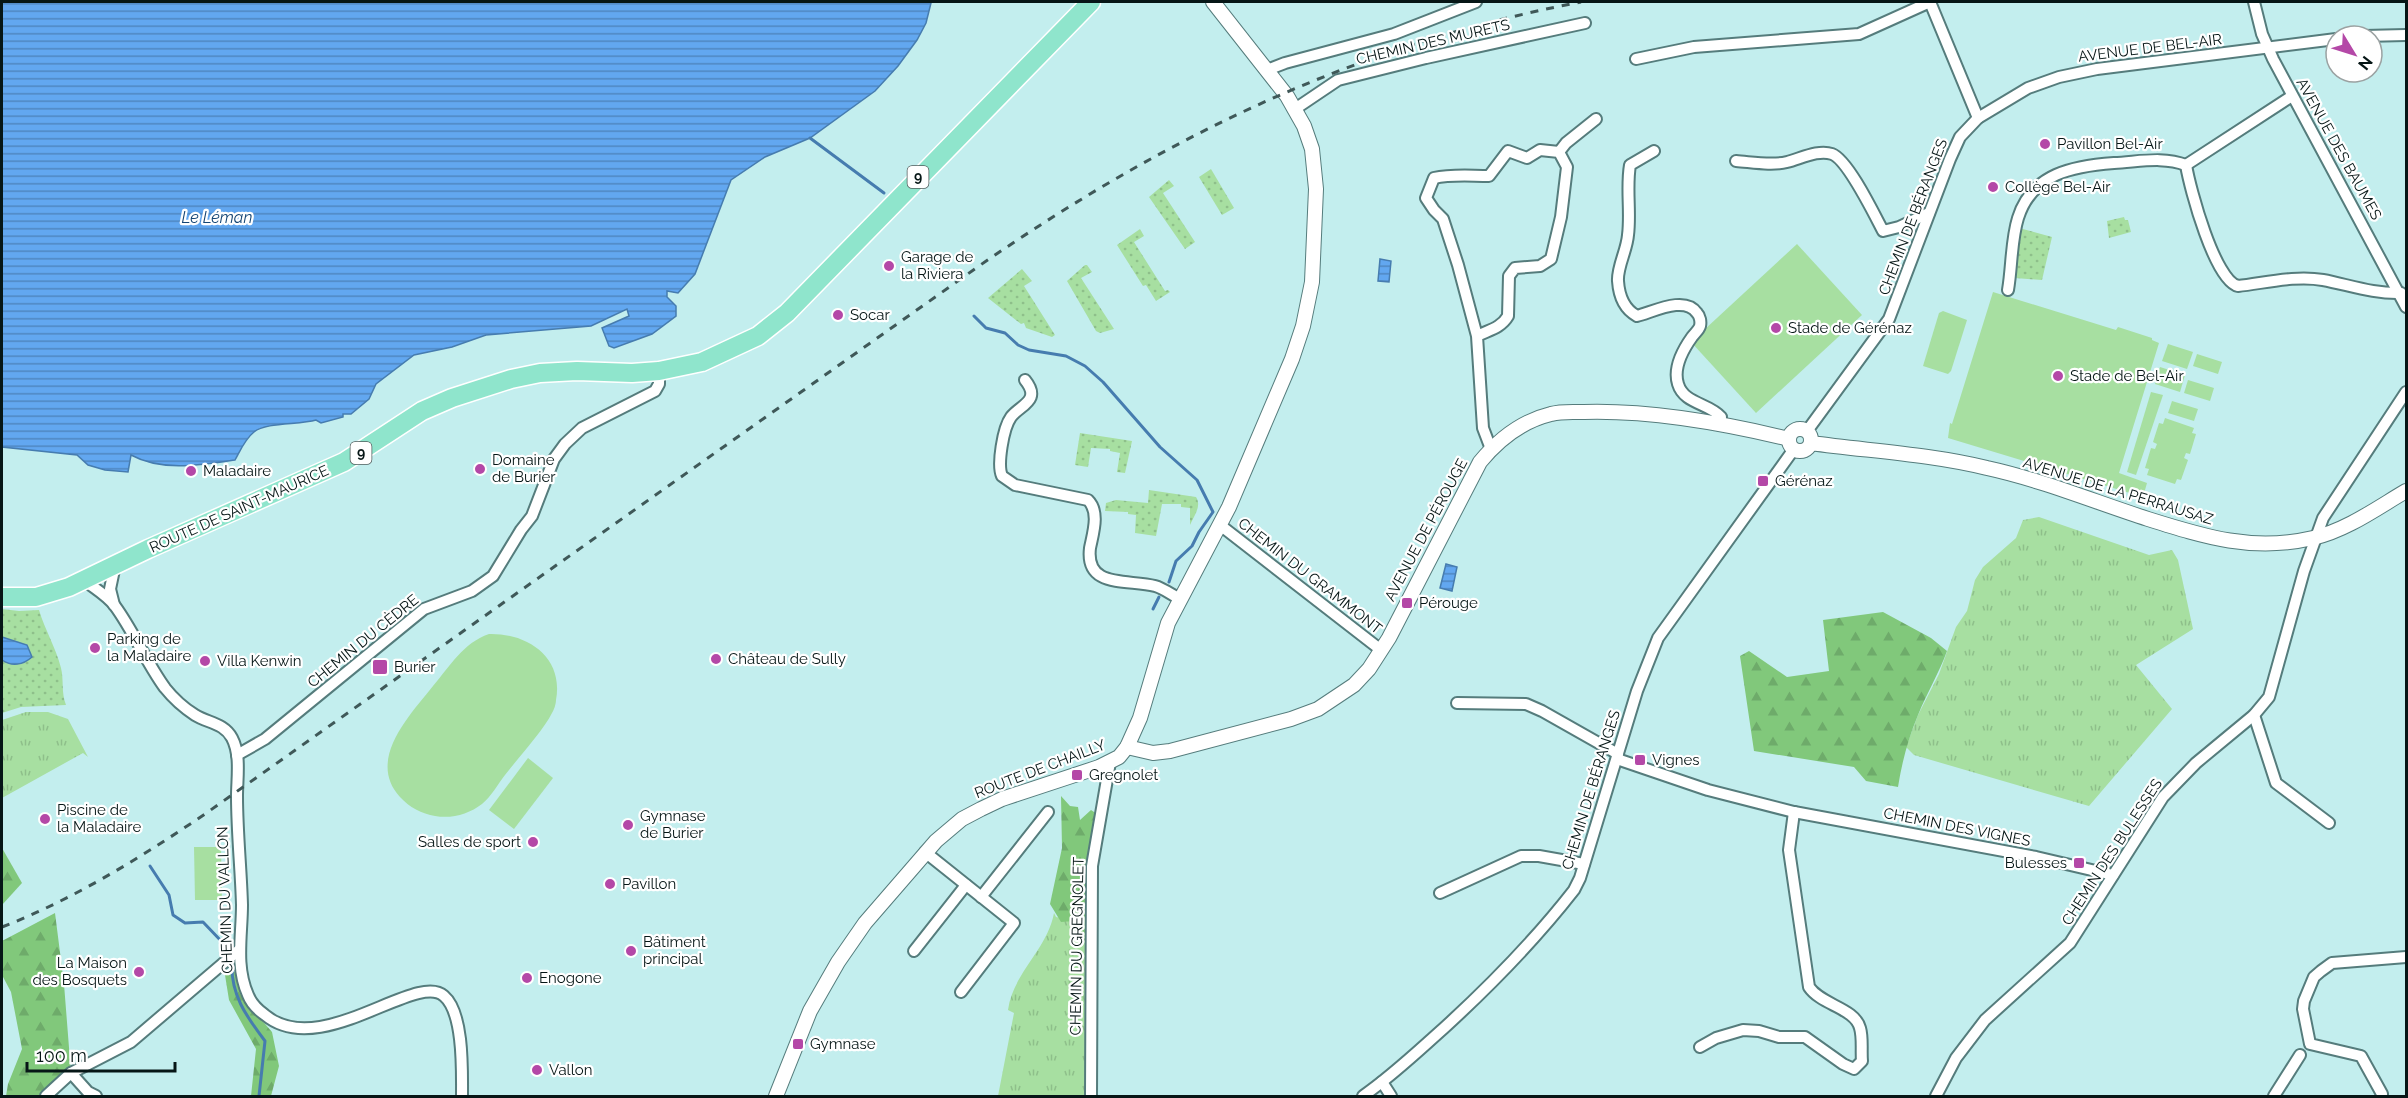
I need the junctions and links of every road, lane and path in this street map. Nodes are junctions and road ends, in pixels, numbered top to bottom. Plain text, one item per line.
1 (1091, 2) edge
2 (1213, 2) edge
3 (1476, 2) edge
4 (1930, 2) edge
5 (2254, 2) edge
6 (1459, 4) edge
7 (1586, 23) dead end
8 (2406, 35) edge
9 (2384, 36) edge
10 (2324, 41) edge
11 (2269, 48) junction
12 (1636, 59) dead end
13 (1267, 70) junction
14 (2292, 96) junction
15 (1295, 109) junction
16 (1978, 118) junction
17 (1596, 119) dead end
18 (1654, 151) dead end
19 (1559, 152) junction
20 (1736, 161) dead end
21 (2186, 165) junction
22 (1929, 213) junction
23 (2402, 287) edge
24 (2008, 290) dead end
25 (2406, 307) edge
26 (1477, 336) junction
27 (659, 371) junction
28 (1025, 380) dead end
29 (2406, 392) edge
30 (1720, 425) junction
31 (1809, 437) junction
32 (1792, 444) junction
33 (1491, 449) junction
34 (2406, 491) edge
35 (1220, 525) junction
36 (2314, 538) junction
37 (115, 565) junction
38 (84, 580) junction
39 (2, 597) edge
40 (1180, 599) junction
41 (114, 605) junction
42 (1382, 651) junction
43 (1457, 703) dead end
44 (2254, 715) junction
45 (1127, 747) junction
46 (237, 755) junction
47 (1617, 757) junction
48 (1110, 762) junction
49 (1048, 812) dead end
50 (1794, 812) junction
51 (2328, 822) dead end
52 (925, 852) junction
53 (1584, 864) junction
54 (2113, 875) junction
55 (966, 885) junction
56 (1440, 893) dead end
57 (981, 897) junction
58 (237, 951) junction
59 (914, 951) dead end
60 (2406, 957) edge
61 (960, 992) dead end
62 (1700, 1047) dead end
63 (2300, 1055) dead end
64 (71, 1073) junction
65 (1382, 1082) junction
66 (2382, 1094) dead end
67 (46, 1096) edge
68 (96, 1096) edge
69 (462, 1096) edge
70 (777, 1096) edge
71 (1091, 1096) edge
72 (1363, 1096) edge
73 (1391, 1096) edge
74 (1936, 1096) edge
75 (2274, 1096) edge

1 - 27 main road, ROUTE DE SAINT-MAURICE / 9
2 - 13 street, ROUTE DE CHAILLY
3 - 6 street
4 - 12 street
4 - 16 street
5 - 11 street, AVENUE DES BAUMES
6 - 13 street
7 - 15 street, CHEMIN DES MURETS
8 - 9 street
10 - 11 street, AVENUE DE BEL-AIR
11 - 14 street, AVENUE DES BAUMES
11 - 16 street, AVENUE DE BEL-AIR
13 - 15 street, ROUTE DE CHAILLY
14 - 21 street
14 - 23 street, AVENUE DES BAUMES
15 - 35 street, ROUTE DE CHAILLY
16 - 22 street, CHEMIN DE BÉRANGES
17 - 19 street
18 - 30 street
19 - 26 street
19 - 26 street
20 - 22 street
21 - 23 street
21 - 24 street
22 - 31 street, CHEMIN DE BÉRANGES
23 - 25 street, AVENUE DES BAUMES
26 - 33 street
27 - 37 main road, ROUTE DE SAINT-MAURICE / 9
27 - 46 street, CHEMIN DU CÈDRE
28 - 40 street
29 - 36 street, CHEMIN DES BULESSES
30 - 32 street, AVENUE DE PÉROUGE
30 - 33 street, AVENUE DE PÉROUGE
31 - 32 street
31 - 36 street, AVENUE DE LA PERRAUSAZ
32 - 47 street, CHEMIN DE BÉRANGES
33 - 42 street, AVENUE DE PÉROUGE
34 - 36 street, AVENUE DE LA PERRAUSAZ
35 - 40 street, ROUTE DE CHAILLY
35 - 42 street, CHEMIN DU GRAMMONT
36 - 44 street, CHEMIN DES BULESSES
37 - 38 main road, ROUTE DE SAINT-MAURICE / 9
37 - 41 street, CHEMIN DU VALLON
38 - 39 main road, ROUTE DE SAINT-MAURICE / 9
38 - 41 street, CHEMIN DU VALLON
40 - 45 street, ROUTE DE CHAILLY
41 - 46 street, CHEMIN DU VALLON
42 - 45 street, AVENUE DE PÉROUGE
43 - 47 street, CHEMIN DES VIGNES
44 - 51 street
44 - 54 street, CHEMIN DES BULESSES
45 - 48 street, ROUTE DE CHAILLY
46 - 58 street, CHEMIN DU VALLON
47 - 50 street, CHEMIN DES VIGNES
47 - 53 street, CHEMIN DE BÉRANGES
48 - 52 street, ROUTE DE CHAILLY
48 - 71 street, CHEMIN DU GREGNOLET
49 - 57 street
50 - 54 street, CHEMIN DES VIGNES
50 - 62 street
52 - 55 street
52 - 70 street, ROUTE DE CHAILLY
53 - 56 street
53 - 65 street, CHEMIN DE BÉRANGES
54 - 74 street, CHEMIN DES BULESSES
55 - 57 street
55 - 59 street
57 - 61 street
58 - 64 street
58 - 69 street, CHEMIN DU VALLON
60 - 66 street
63 - 75 street
64 - 67 street
64 - 68 street
65 - 72 street, CHEMIN DE BÉRANGES
65 - 73 street

